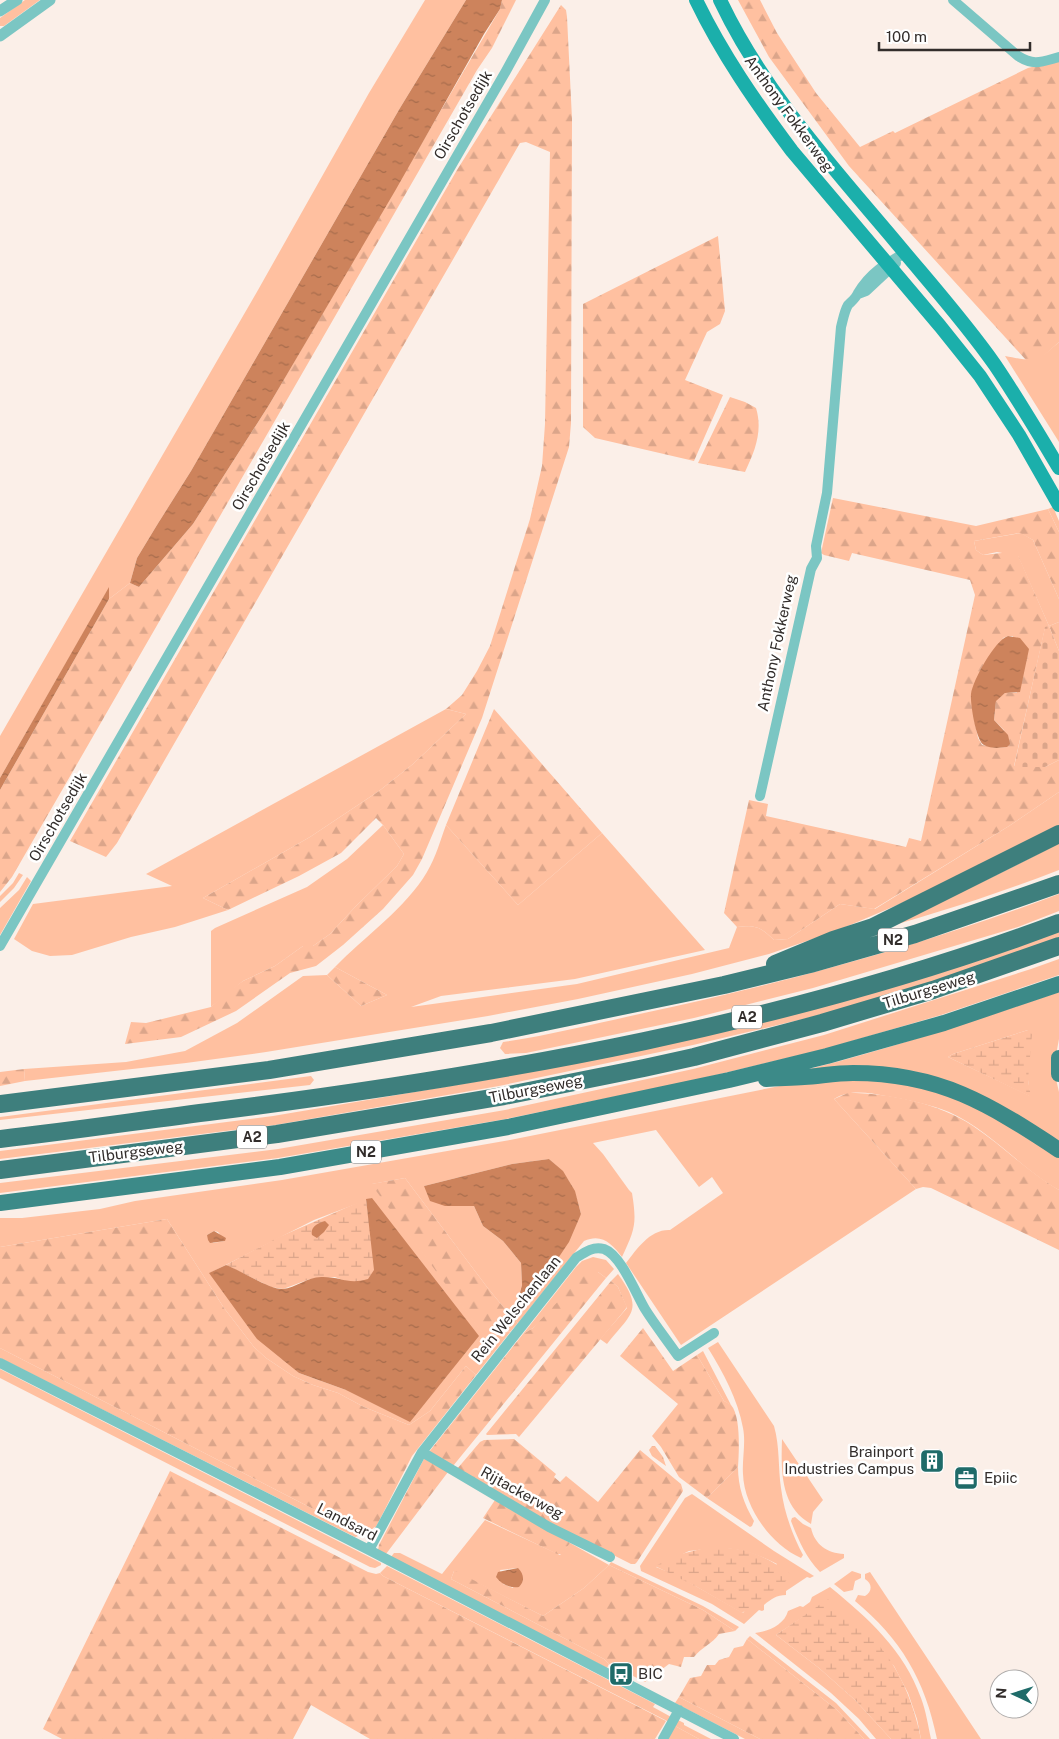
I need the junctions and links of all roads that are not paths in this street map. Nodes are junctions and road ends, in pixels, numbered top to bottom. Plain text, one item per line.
1 (17, 0) edge
2 (50, 0) edge
3 (545, 0) edge
4 (696, 0) edge
5 (720, 0) edge
6 (953, 0) edge
7 (0, 11) edge
8 (0, 36) edge
9 (1059, 57) edge
10 (905, 253) junction
11 (889, 266) junction
12 (1059, 468) edge
13 (1059, 505) edge
14 (760, 796) dead end
15 (1059, 834) edge
16 (1059, 884) edge
17 (1059, 923) edge
18 (0, 946) edge
19 (1059, 946) edge
20 (724, 984) junction
21 (1059, 984) edge
22 (1059, 1058) edge
23 (1059, 1074) edge
24 (728, 1080) junction
25 (0, 1104) edge
26 (0, 1139) edge
27 (1059, 1150) edge
28 (0, 1170) edge
29 (0, 1203) edge
30 (714, 1333) dead end
31 (0, 1363) edge
32 (422, 1452) junction
33 (369, 1550) junction
34 (610, 1557) dead end
35 (679, 1710) junction
36 (663, 1739) edge
37 (734, 1739) edge

1 - 7 street
2 - 8 street
3 - 18 street, Oirschotsedijk
4 - 11 main road, Anthony Fokkerweg
5 - 10 main road, Anthony Fokkerweg
6 - 9 street
10 - 11 street, Anthony Fokkerweg
10 - 12 main road, Anthony Fokkerweg
11 - 13 main road, Anthony Fokkerweg
11 - 14 street, Anthony Fokkerweg
15 - 20 highway, N2
16 - 20 highway, N2
17 - 26 highway, Tilburgseweg / A2
19 - 28 highway, Tilburgseweg / A2
20 - 25 highway, N2
21 - 24 highway, Tilburgseweg / N2
22 - 23 highway
24 - 27 highway, N2
24 - 29 highway, Tilburgseweg / N2
30 - 32 street, Rein Welschenlaan
31 - 33 street, Landsard
32 - 33 street, Rein Welschenlaan
32 - 34 street, Rijtackerweg
33 - 35 street, Landsard
35 - 36 street
35 - 37 street, Landsard

